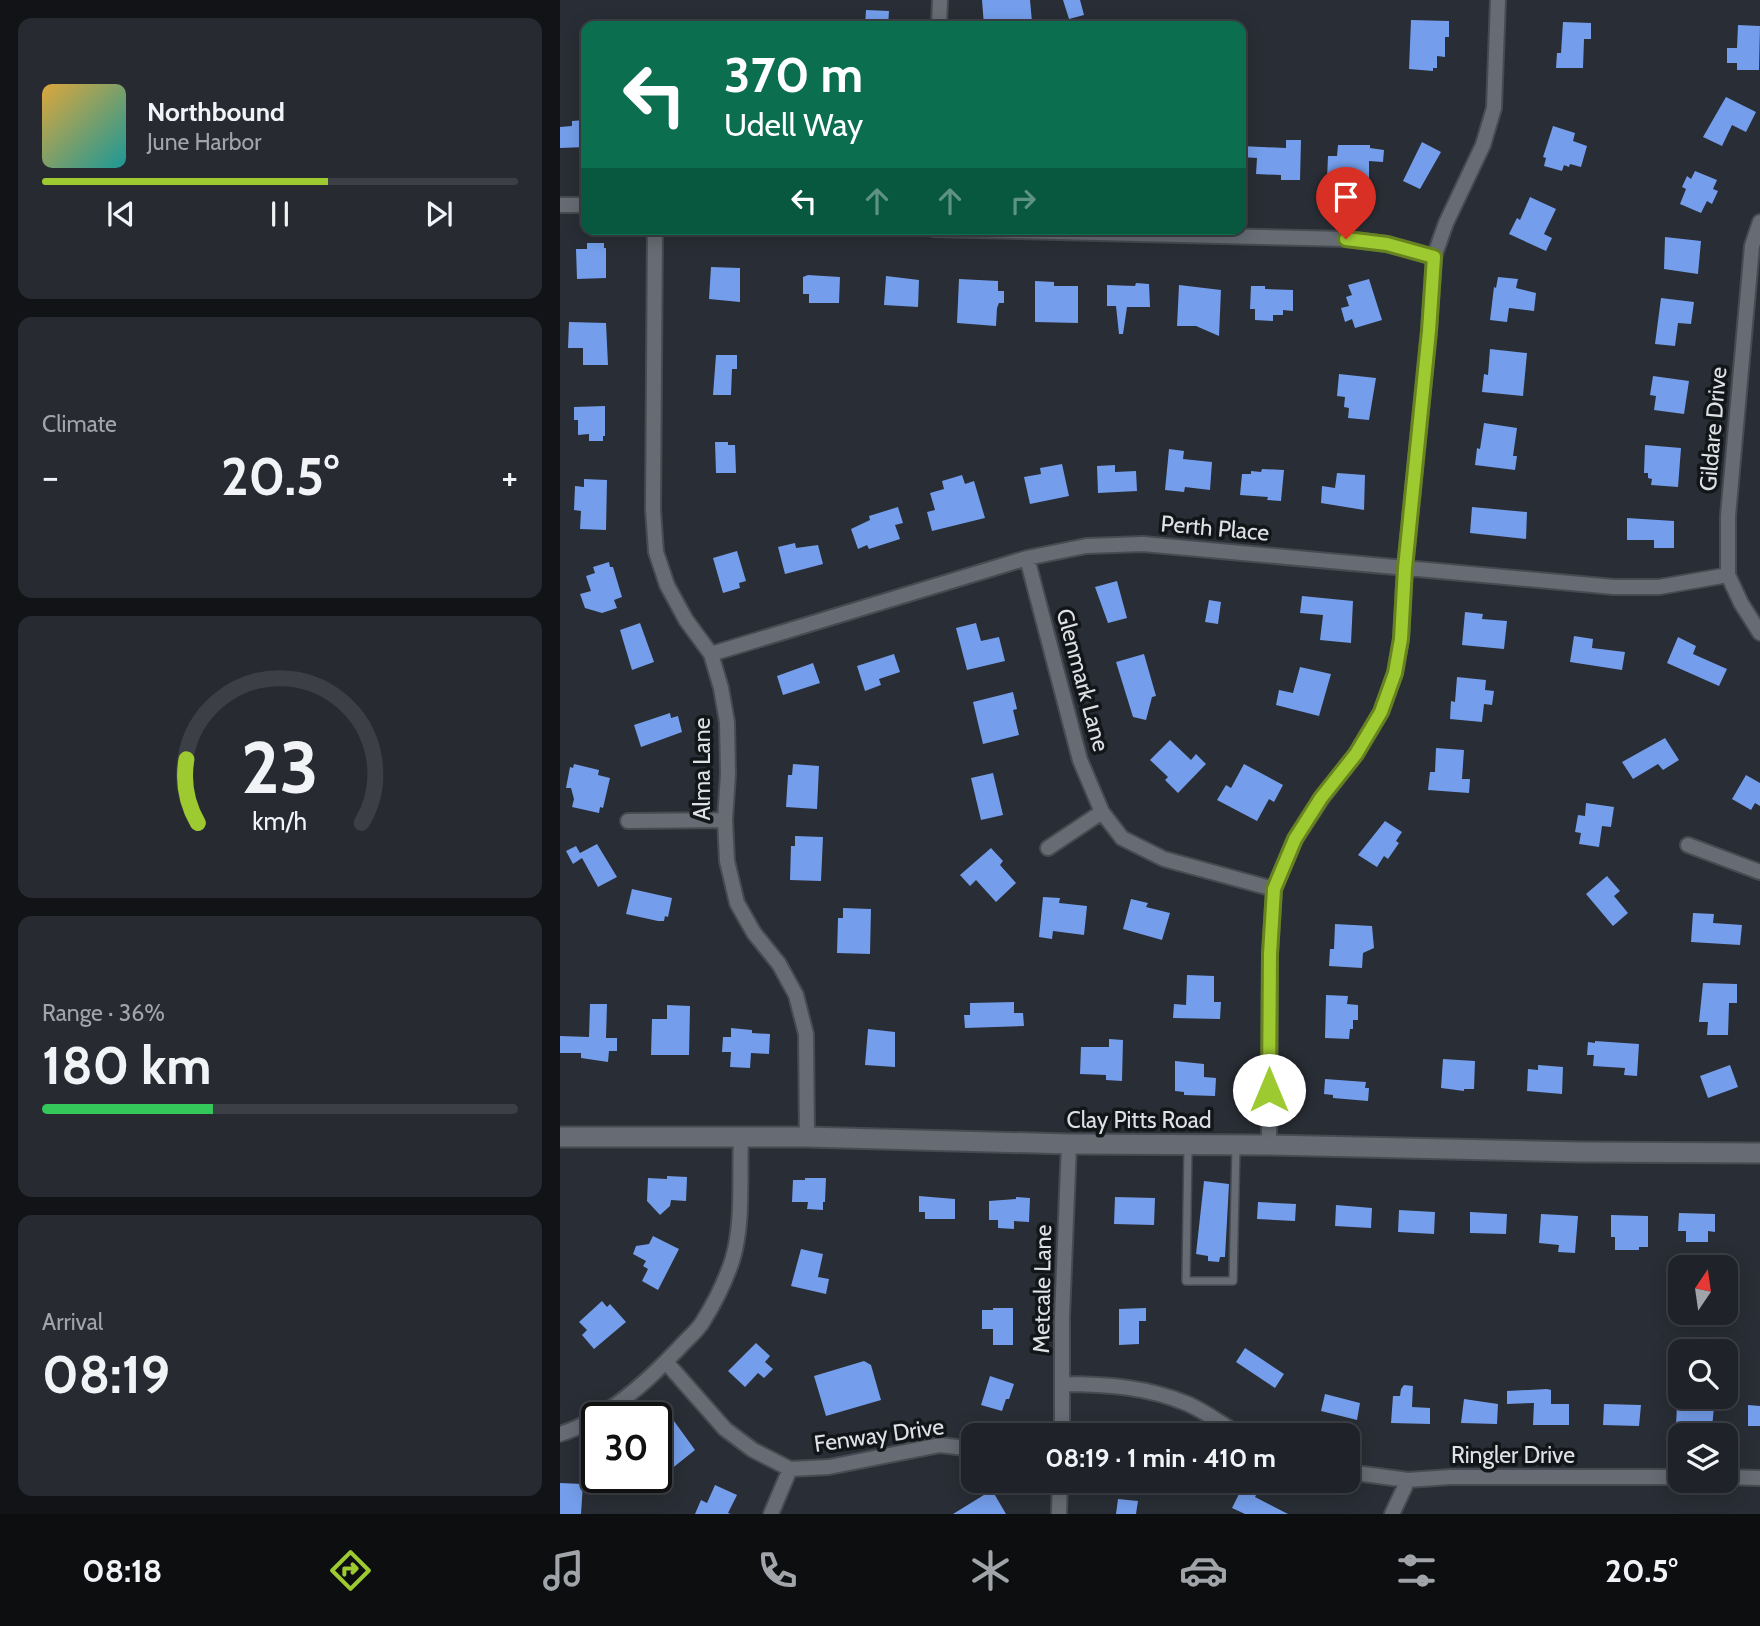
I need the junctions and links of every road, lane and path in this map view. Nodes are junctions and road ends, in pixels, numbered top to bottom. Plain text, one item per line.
1 (940, 0) edge
2 (1498, 0) edge
3 (939, 21) edge
4 (560, 205) edge
5 (581, 205) edge
6 (1760, 222) edge
7 (654, 235) edge
8 (1181, 235) edge
9 (1434, 257) junction
10 (1754, 299) edge
11 (1027, 558) junction
12 (1405, 568) junction
13 (1728, 575) junction
14 (1760, 634) edge
15 (711, 654) junction
16 (1102, 812) junction
17 (724, 820) junction
18 (628, 821) dead end
19 (1688, 845) dead end
20 (1048, 848) dead end
21 (1760, 872) edge
22 (1274, 889) junction
23 (560, 1138) edge
24 (741, 1138) junction
25 (807, 1138) junction
26 (1069, 1144) junction
27 (1188, 1145) junction
28 (1236, 1145) junction
29 (1269, 1145) junction
30 (1760, 1153) edge
31 (666, 1362) junction
32 (1063, 1384) junction
33 (1062, 1423) edge
34 (1220, 1423) edge
35 (560, 1434) edge
36 (961, 1448) edge
37 (790, 1469) junction
38 (1360, 1474) edge
39 (1668, 1477) edge
40 (1738, 1477) edge
41 (1760, 1478) edge
42 (1408, 1480) junction
43 (1060, 1493) edge
44 (771, 1514) edge
45 (1059, 1514) edge
46 (1392, 1514) edge

1 - 3 street
2 - 9 street
4 - 5 street
6 - 10 street, Gildare Drive
7 - 15 street, Alma Lane
8 - 9 street
9 - 12 street
10 - 13 street, Gildare Drive
11 - 12 street, Perth Place
11 - 15 street, Perth Place
11 - 16 street, Glenmark Lane
12 - 13 street, Perth Place
12 - 22 street
13 - 14 street, Gildare Drive
15 - 17 street, Alma Lane
16 - 20 street
16 - 22 street, Glenmark Lane
17 - 18 street
17 - 25 street, Alma Lane
19 - 21 street
22 - 29 street
23 - 24 street, Clay Pitts Road
24 - 25 street, Clay Pitts Road
24 - 31 street
25 - 26 street, Clay Pitts Road
26 - 27 street, Clay Pitts Road
26 - 32 street, Metcale Lane
27 - 28 street, Clay Pitts Road
27 - 28 lane
28 - 29 street, Clay Pitts Road
29 - 30 street, Clay Pitts Road
31 - 35 street
31 - 37 street, Fenway Drive
32 - 33 street, Metcale Lane
32 - 34 street
36 - 37 street, Fenway Drive
37 - 44 street
38 - 42 street, Ringler Drive
39 - 42 street, Ringler Drive
40 - 41 street
42 - 46 street
43 - 45 street

